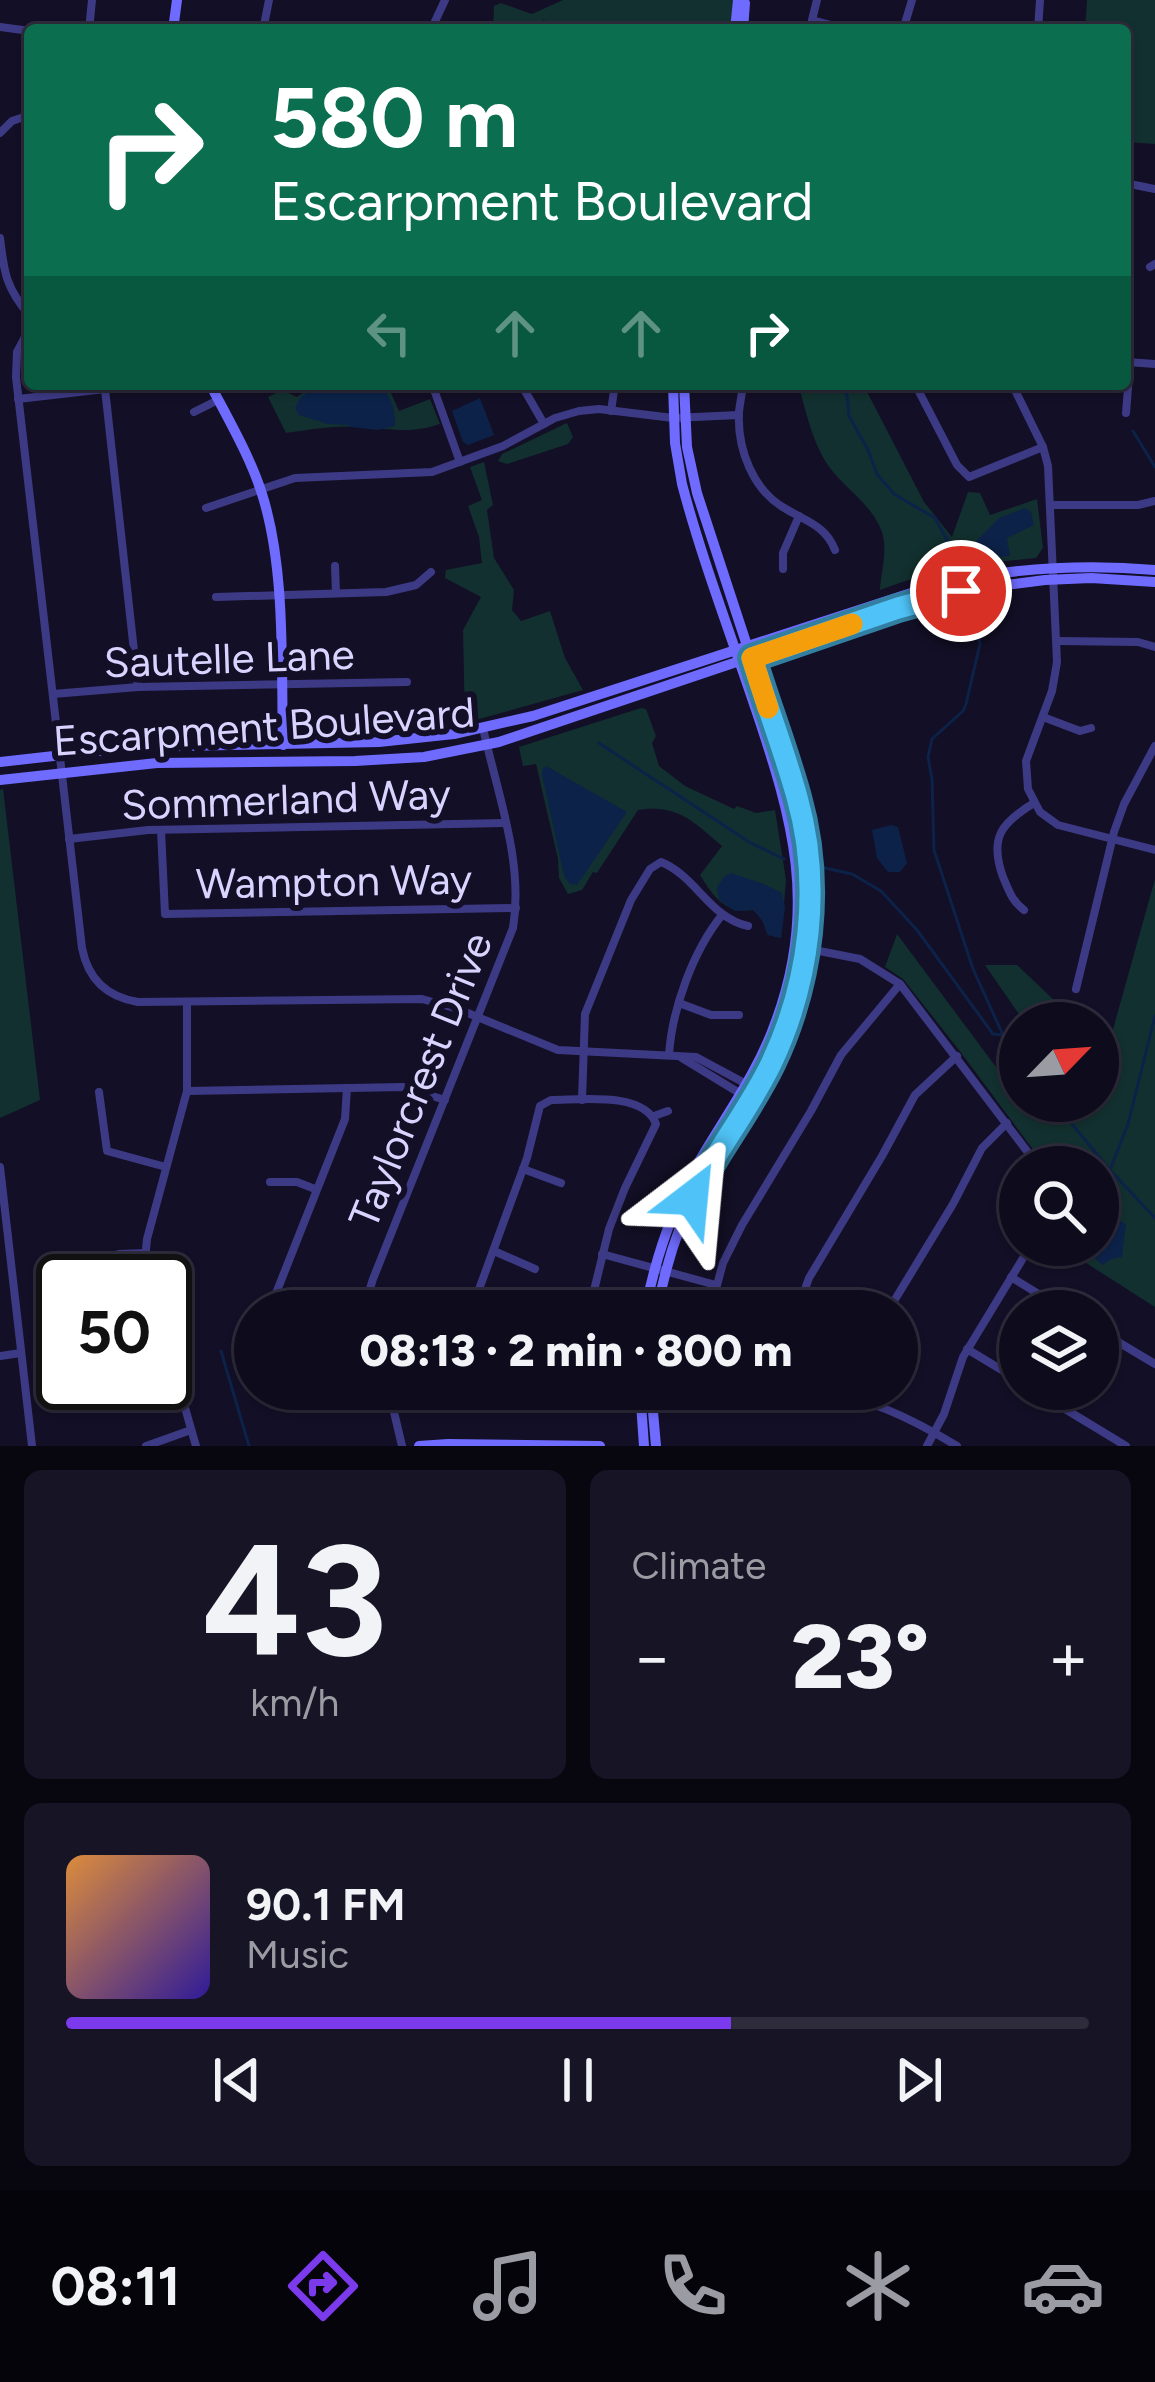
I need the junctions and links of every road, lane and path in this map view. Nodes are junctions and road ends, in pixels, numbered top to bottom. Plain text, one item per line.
1 (817, 0) edge
2 (827, 24) edge
3 (0, 238) edge
4 (24, 309) edge
5 (24, 336) edge
6 (96, 390) edge
7 (105, 390) edge
8 (213, 390) edge
9 (434, 390) edge
10 (524, 390) edge
11 (614, 390) edge
12 (674, 390) edge
13 (683, 390) edge
14 (742, 390) edge
15 (918, 390) edge
16 (1015, 390) edge
17 (1126, 390) edge
18 (18, 399) junction
19 (218, 400) junction
20 (611, 411) junction
21 (194, 412) dead end
22 (1126, 412) dead end
23 (739, 415) junction
24 (679, 418) junction
25 (544, 424) junction
26 (1042, 447) junction
27 (460, 462) junction
28 (261, 489) junction
29 (1155, 501) edge
30 (1050, 505) junction
31 (206, 508) dead end
32 (799, 516) junction
33 (835, 550) dead end
34 (335, 566) dead end
35 (783, 569) dead end
36 (1155, 570) edge
37 (431, 572) dead end
38 (1054, 573) junction
39 (1155, 582) edge
40 (336, 593) junction
41 (279, 595) junction
42 (216, 597) dead end
43 (1058, 641) junction
44 (1155, 647) edge
45 (744, 654) junction
46 (406, 682) dead end
47 (281, 686) junction
48 (138, 687) junction
49 (53, 694) junction
50 (1042, 717) junction
51 (483, 728) junction
52 (1091, 728) dead end
53 (283, 743) junction
54 (487, 745) junction
55 (1155, 746) edge
56 (60, 754) junction
57 (283, 761) junction
58 (0, 762) edge
59 (62, 772) junction
60 (0, 780) edge
61 (1034, 803) junction
62 (504, 823) junction
63 (161, 830) junction
64 (69, 839) junction
65 (1111, 841) junction
66 (1155, 850) edge
67 (516, 908) junction
68 (1024, 910) dead end
69 (722, 915) junction
70 (748, 926) dead end
71 (800, 948) junction
72 (900, 984) junction
73 (1076, 989) dead end
74 (187, 1001) junction
75 (679, 1004) junction
76 (739, 1015) dead end
77 (478, 1017) junction
78 (582, 1053) junction
79 (669, 1055) junction
80 (957, 1056) junction
81 (347, 1088) junction
82 (187, 1091) junction
83 (748, 1091) junction
84 (99, 1092) dead end
85 (445, 1100) junction
86 (582, 1100) junction
87 (668, 1111) dead end
88 (654, 1116) junction
89 (1007, 1123) junction
90 (1024, 1146) edge
91 (0, 1167) edge
92 (166, 1167) junction
93 (523, 1169) junction
94 (270, 1181) dead end
95 (561, 1183) dead end
96 (316, 1190) junction
97 (494, 1251) junction
98 (145, 1253) joint
99 (118, 1254) dead end
100 (602, 1254) junction
101 (11, 1265) junction
102 (0, 1266) edge
103 (1018, 1266) edge
104 (535, 1269) dead end
105 (660, 1270) junction
106 (1011, 1277) junction
107 (716, 1285) junction
108 (277, 1290) edge
109 (370, 1290) edge
110 (479, 1290) edge
111 (594, 1290) edge
112 (653, 1290) edge
113 (659, 1290) edge
114 (715, 1290) edge
115 (805, 1290) edge
116 (901, 1290) edge
117 (1032, 1290) edge
118 (1119, 1343) edge
119 (967, 1349) junction
120 (21, 1353) junction
121 (0, 1356) edge
122 (1155, 1364) edge
123 (999, 1369) edge
124 (185, 1410) edge
125 (393, 1410) edge
126 (641, 1410) edge
127 (653, 1410) edge
128 (890, 1410) edge
129 (1067, 1410) edge
130 (191, 1430) junction
131 (935, 1433) junction
132 (32, 1446) edge
133 (146, 1446) edge
134 (196, 1446) edge
135 (402, 1446) edge
136 (419, 1446) edge
137 (600, 1446) edge
138 (644, 1446) edge
139 (656, 1446) edge
140 (927, 1446) edge
141 (957, 1446) edge
142 (1126, 1446) edge

1 - 2 street
3 - 4 street
5 - 18 street
6 - 18 street
7 - 48 street
8 - 19 main road
9 - 27 street
10 - 25 street
11 - 20 street
12 - 24 main road
13 - 24 main road
14 - 23 street
15 - 26 street
16 - 26 street
17 - 22 street
18 - 49 street
19 - 21 street
19 - 28 main road
20 - 24 street
20 - 25 street
23 - 24 street
23 - 32 street
24 - 45 main road
25 - 27 street
26 - 30 street
27 - 28 street
28 - 31 street
28 - 41 main road
29 - 30 street
30 - 38 street
32 - 33 street
32 - 35 street
34 - 40 street
36 - 38 main road, Escarpment Boulevard
37 - 40 street
38 - 39 main road, Escarpment Boulevard
38 - 43 street
38 - 45 main road, Escarpment Boulevard
40 - 41 street
41 - 42 street
41 - 47 main road
43 - 44 street
43 - 50 street
45 - 51 main road, Escarpment Boulevard
45 - 54 main road, Escarpment Boulevard
45 - 71 main road
46 - 47 street, Sautelle Lane
47 - 48 street, Sautelle Lane
47 - 53 main road
48 - 49 street, Sautelle Lane
49 - 56 street
50 - 52 street
50 - 61 street
51 - 53 main road, Escarpment Boulevard
51 - 54 street, Taylorcrest Drive
53 - 56 main road, Escarpment Boulevard
53 - 57 main road
54 - 57 main road, Escarpment Boulevard
54 - 62 street, Taylorcrest Drive
55 - 65 street
56 - 58 main road, Escarpment Boulevard
56 - 59 street
57 - 59 main road, Escarpment Boulevard
59 - 60 main road, Escarpment Boulevard
59 - 64 street
61 - 65 street
61 - 68 street
62 - 63 street, Sommerland Way
62 - 67 street, Taylorcrest Drive
63 - 64 street, Sommerland Way
63 - 67 street, Wampton Way
64 - 74 street
65 - 66 street
65 - 73 street
67 - 77 street, Taylorcrest Drive
69 - 70 street
69 - 75 street
69 - 78 street
71 - 72 street
71 - 83 main road
72 - 80 street
72 - 107 street
74 - 77 street
74 - 82 street
75 - 76 street
75 - 79 street
77 - 78 street
77 - 85 street, Taylorcrest Drive
78 - 79 street
78 - 86 street
79 - 83 street
80 - 89 street
80 - 115 street
81 - 82 street
81 - 85 street
81 - 96 street
82 - 92 street
83 - 105 main road
84 - 92 street
85 - 109 street, Taylorcrest Drive
86 - 88 street
86 - 93 street
87 - 88 street
88 - 100 street
89 - 90 street
89 - 116 street
91 - 101 street
92 - 98 street
93 - 95 street
93 - 97 street
94 - 96 street
96 - 108 street
97 - 104 street
97 - 110 street
98 - 99 street
100 - 105 street
100 - 111 street
101 - 102 street
101 - 120 street
103 - 106 street
105 - 107 street
105 - 112 main road
105 - 113 main road
106 - 117 street
106 - 119 street
107 - 114 street
118 - 122 street
119 - 123 street
119 - 131 street
120 - 121 street
120 - 132 street
124 - 130 street
125 - 135 street
126 - 138 main road
127 - 139 main road
128 - 131 street
129 - 142 street
130 - 133 street
130 - 134 street
131 - 140 street
131 - 141 street
136 - 137 main road

